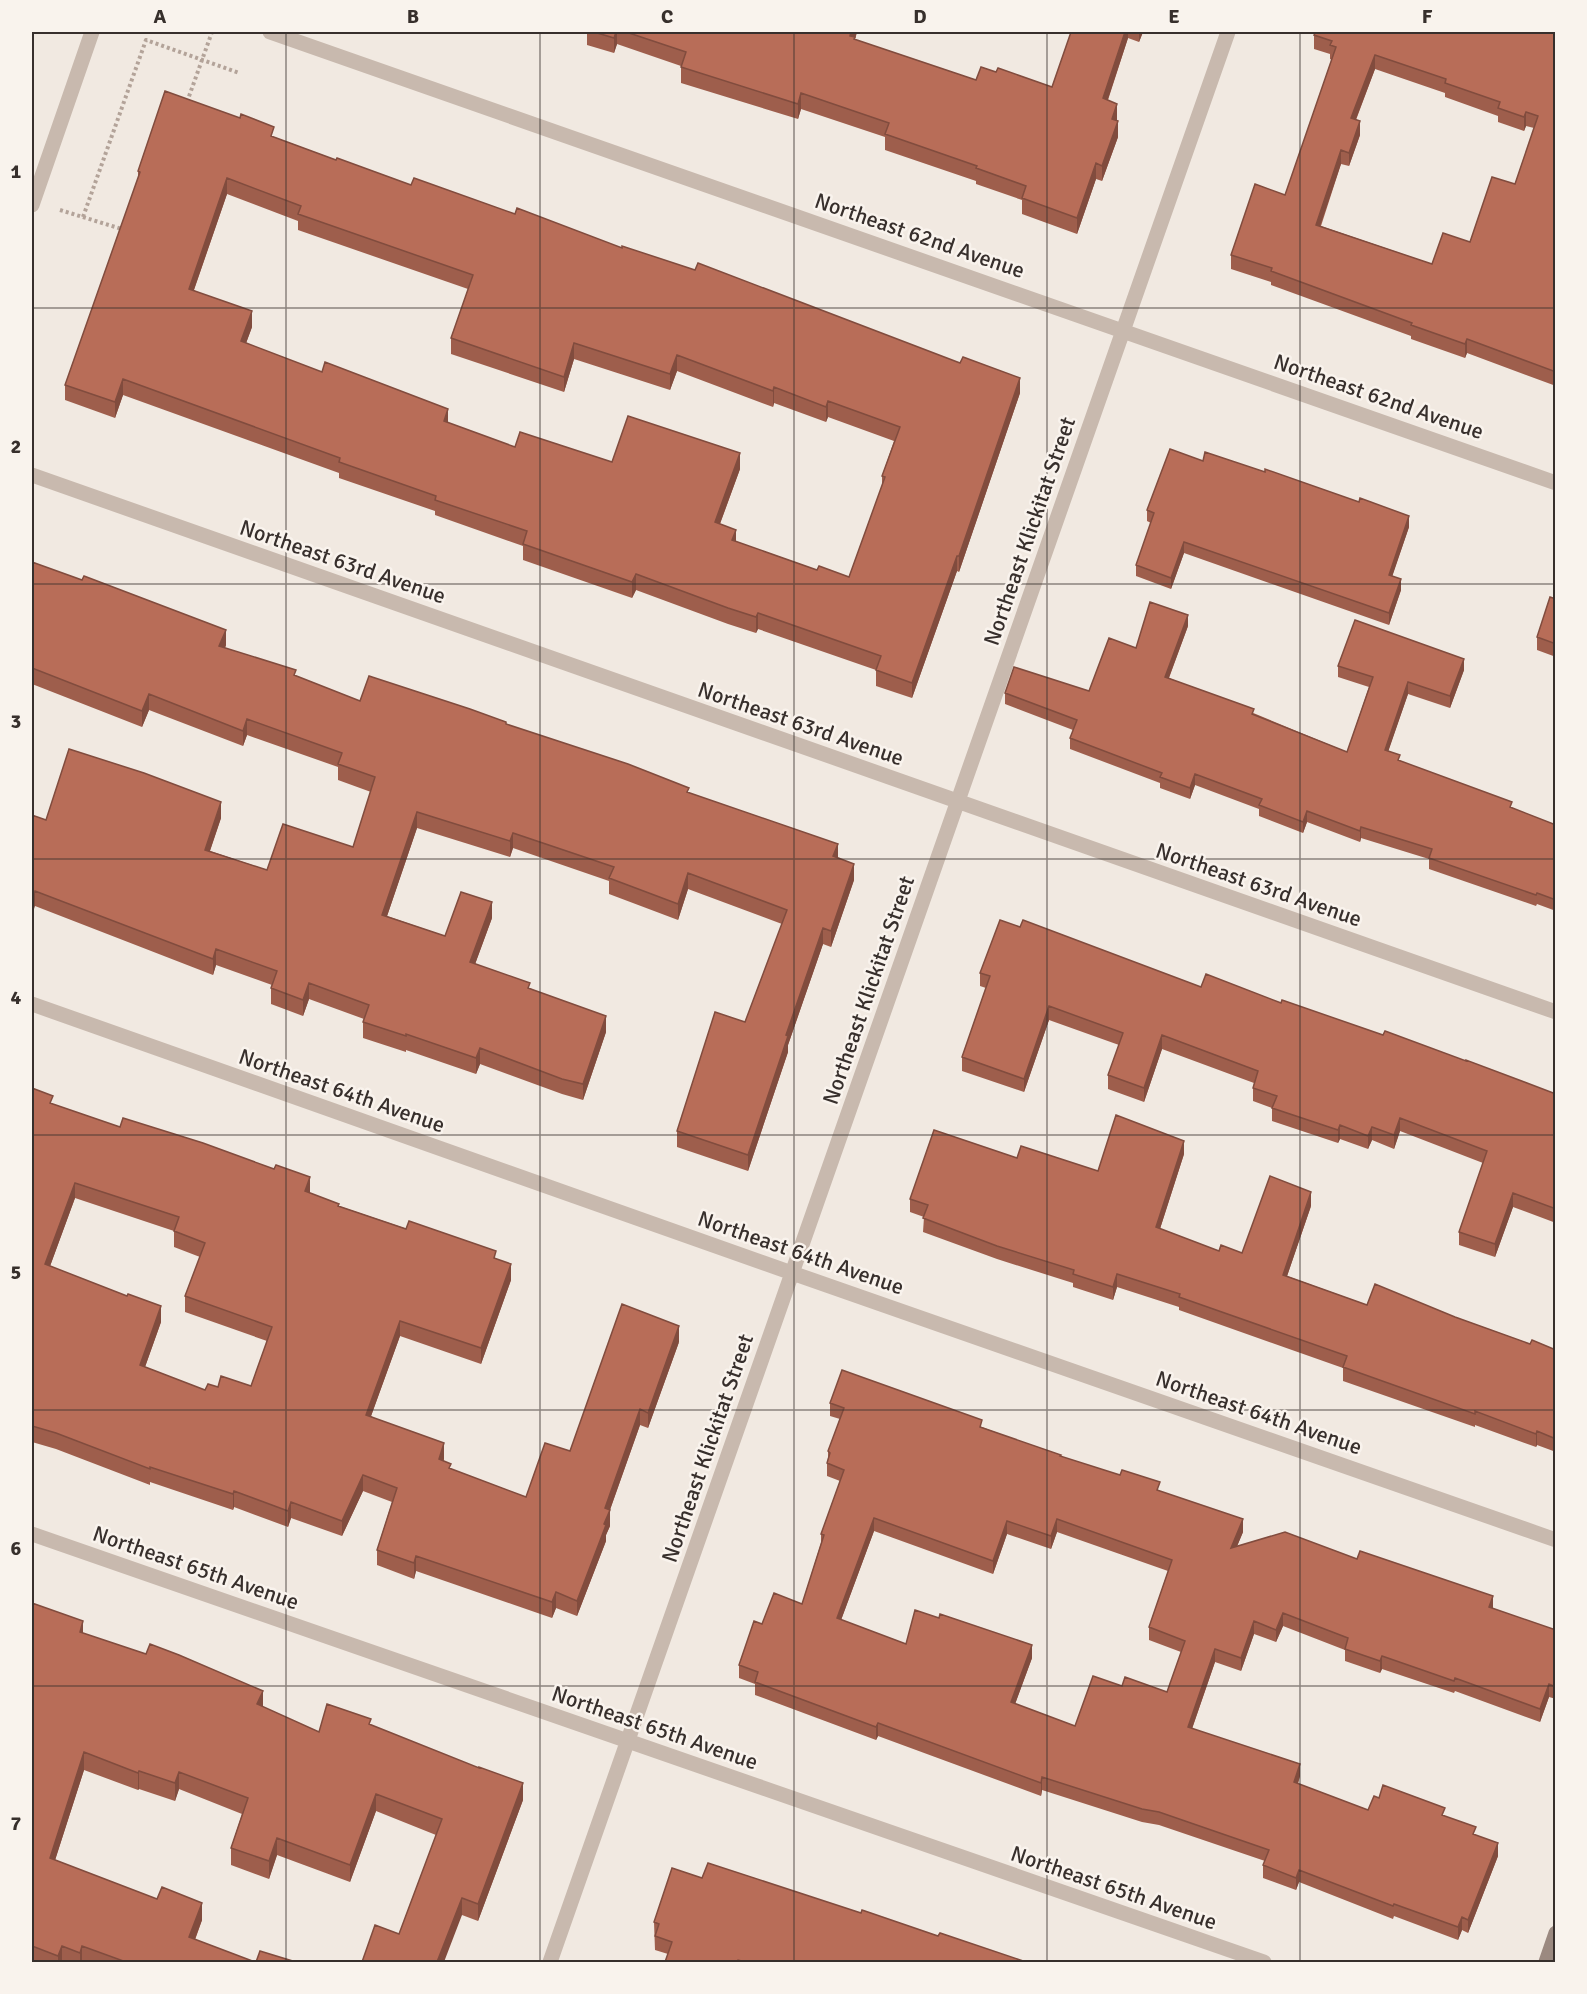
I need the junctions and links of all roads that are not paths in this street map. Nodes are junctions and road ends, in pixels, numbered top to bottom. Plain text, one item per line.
1 (92, 32) edge
2 (270, 32) edge
3 (1228, 32) edge
4 (32, 203) edge
5 (1123, 331) junction
6 (32, 475) edge
7 (1556, 483) edge
8 (958, 801) junction
9 (32, 1004) edge
10 (1556, 1012) edge
11 (792, 1273) junction
12 (32, 1534) edge
13 (1556, 1540) edge
14 (627, 1742) junction
15 (1556, 1933) edge
16 (550, 1962) edge
17 (1264, 1962) edge
18 (1546, 1962) edge

1 - 4 street
2 - 5 street, Northeast 62nd Avenue
3 - 5 street, Northeast Klickitat Street
5 - 7 street, Northeast 62nd Avenue
5 - 8 street, Northeast Klickitat Street
6 - 8 street, Northeast 63rd Avenue
8 - 10 street, Northeast 63rd Avenue
8 - 11 street, Northeast Klickitat Street
9 - 11 street, Northeast 64th Avenue
11 - 13 street, Northeast 64th Avenue
11 - 14 street, Northeast Klickitat Street
12 - 14 street, Northeast 65th Avenue
14 - 16 street, Northeast Klickitat Street
14 - 17 street, Northeast 65th Avenue
15 - 18 main road

